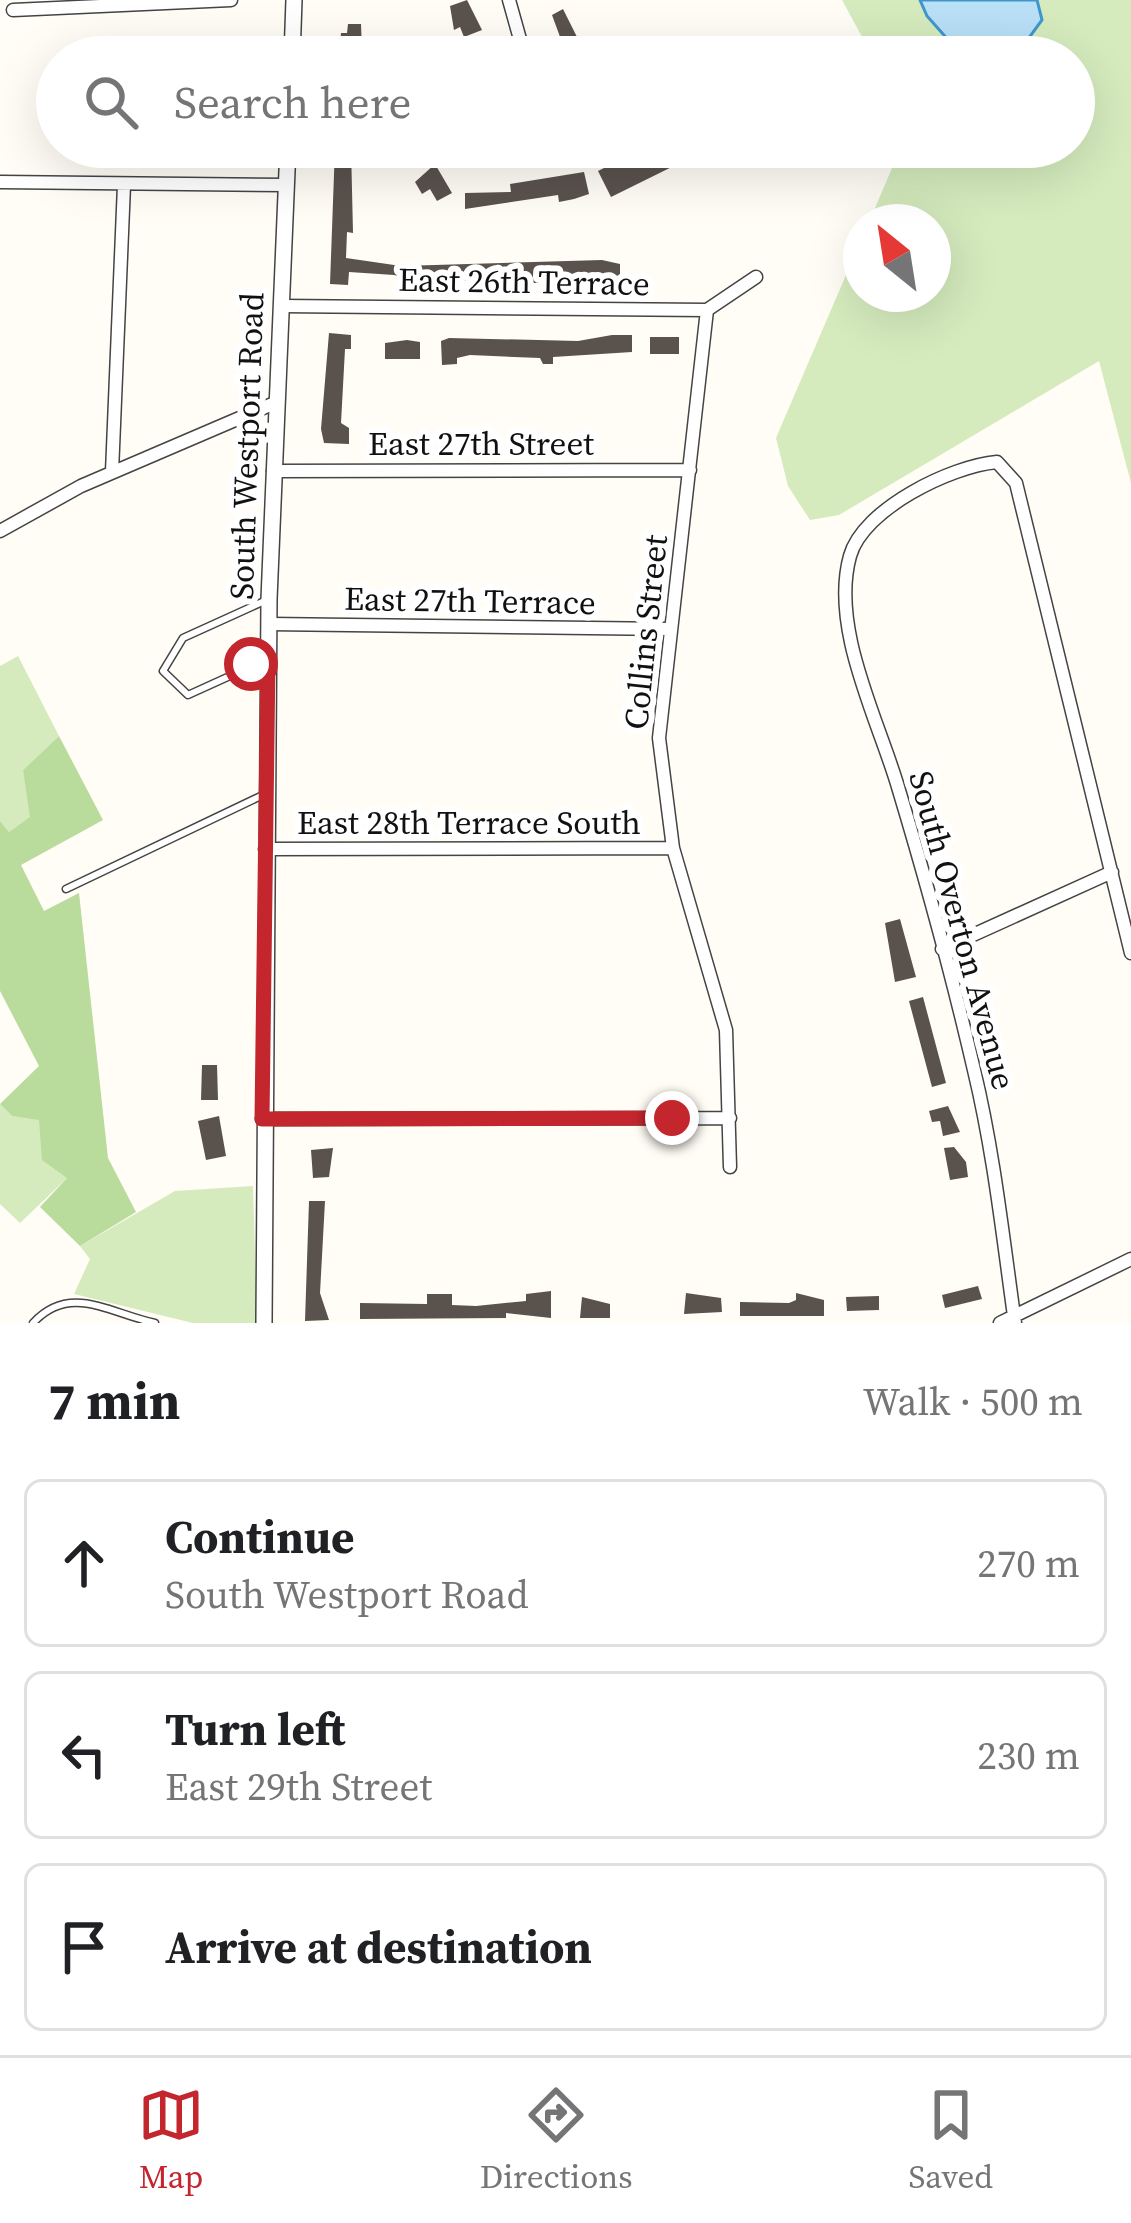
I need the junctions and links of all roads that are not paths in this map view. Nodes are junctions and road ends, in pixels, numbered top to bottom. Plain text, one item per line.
1 (232, 0) edge
2 (294, 0) edge
3 (515, 2) edge
4 (13, 10) dead end
5 (293, 36) edge
6 (521, 36) edge
7 (287, 168) edge
8 (0, 182) edge
9 (124, 185) junction
10 (286, 185) junction
11 (756, 277) dead end
12 (282, 306) junction
13 (706, 310) junction
14 (277, 402) junction
15 (689, 470) junction
16 (272, 471) junction
17 (112, 472) junction
18 (0, 531) edge
19 (269, 599) junction
20 (269, 624) junction
21 (671, 629) junction
22 (268, 659) junction
23 (266, 794) junction
24 (673, 848) junction
25 (265, 849) junction
26 (1112, 872) junction
27 (66, 889) dead end
28 (942, 949) junction
29 (1131, 953) edge
30 (730, 1118) junction
31 (262, 1119) junction
32 (730, 1167) dead end
33 (1131, 1259) edge
34 (1015, 1320) edge
35 (33, 1323) edge
36 (154, 1323) edge
37 (264, 1323) edge
38 (1000, 1323) edge

1 - 4 street
2 - 5 street
3 - 6 street
7 - 10 street, South Westport Road
8 - 9 street
9 - 10 street
9 - 17 street
10 - 12 street, South Westport Road
11 - 13 street
12 - 13 street, East 26th Terrace
12 - 14 street, South Westport Road
13 - 15 street, Collins Street
14 - 16 street, South Westport Road
14 - 17 street
15 - 16 street, East 27th Street
15 - 21 street, Collins Street
16 - 19 street, South Westport Road
17 - 18 street
19 - 20 street, South Westport Road
19 - 22 lane
20 - 21 street, East 27th Terrace
20 - 22 street, South Westport Road
21 - 24 street, Collins Street
22 - 23 street, South Westport Road
23 - 25 street, South Westport Road
23 - 27 lane
24 - 25 street, East 28th Terrace South
24 - 30 street, Collins Street
25 - 31 street, South Westport Road
26 - 28 street
26 - 28 street, South Overton Avenue
26 - 29 street
28 - 34 street, South Overton Avenue
30 - 31 street
30 - 32 street, Collins Street
31 - 37 street, South Westport Road
33 - 34 street
34 - 38 street
35 - 36 lane

